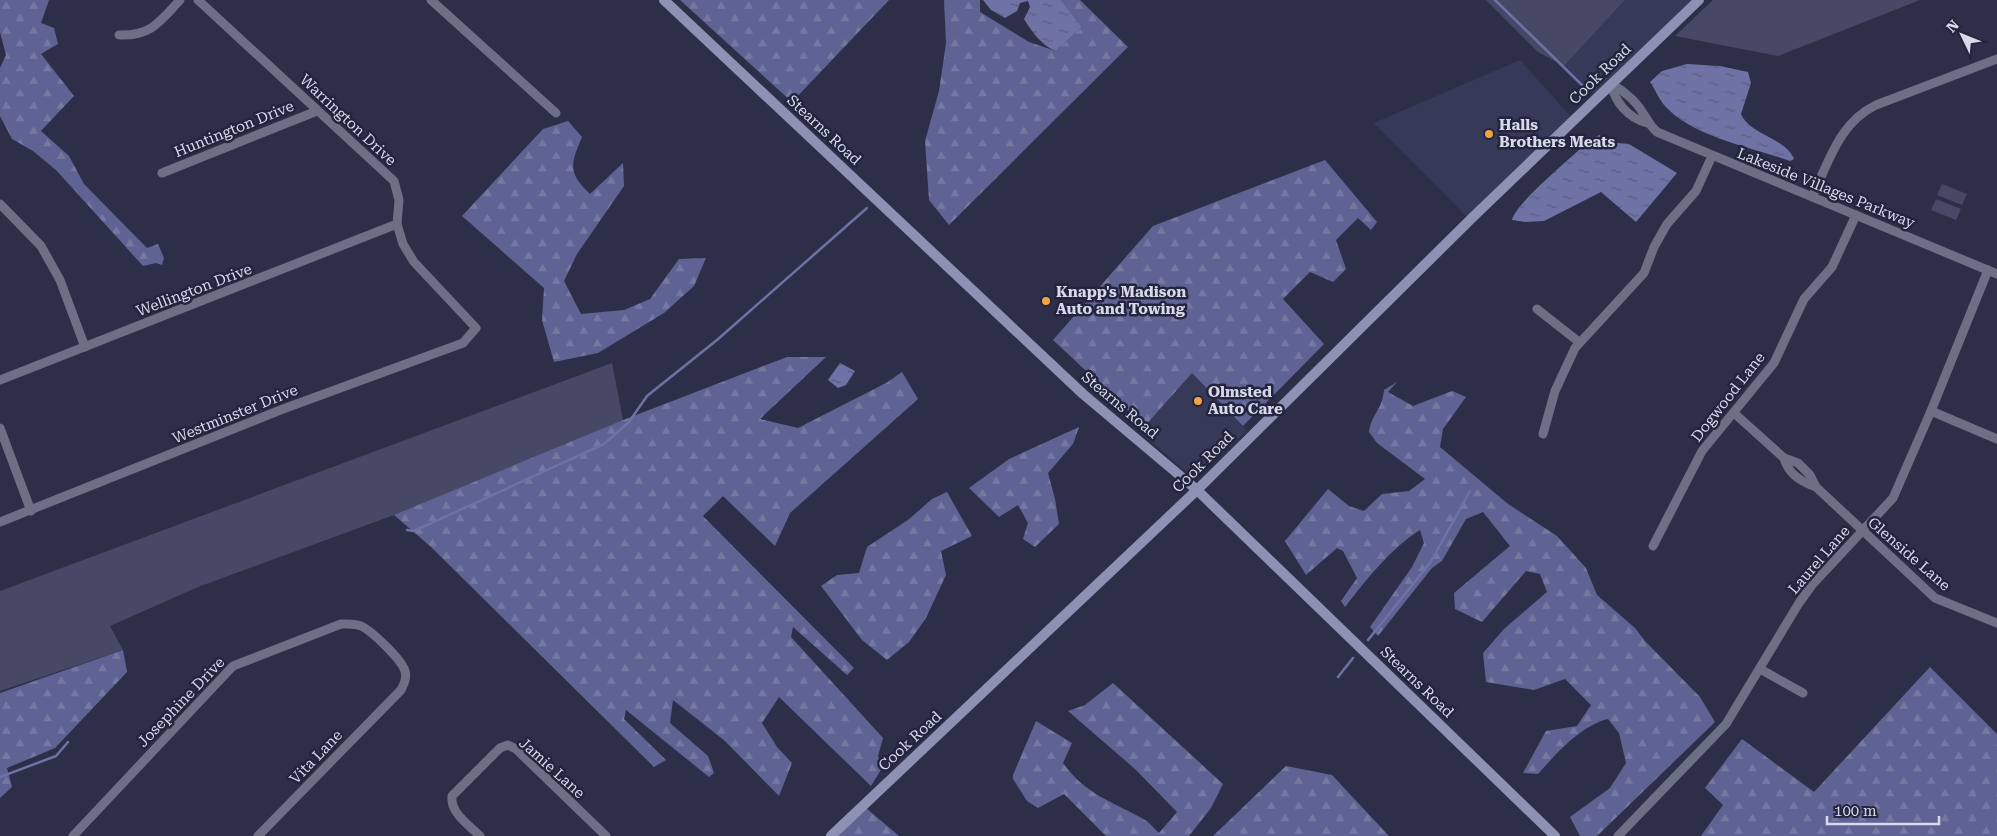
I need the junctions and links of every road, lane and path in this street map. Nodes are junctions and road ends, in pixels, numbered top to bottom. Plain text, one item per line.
1 (180, 0) edge
2 (198, 0) edge
3 (431, 0) edge
4 (664, 0) edge
5 (1699, 0) edge
6 (119, 35) dead end
7 (1997, 59) edge
8 (1611, 84) junction
9 (317, 111) junction
10 (556, 113) dead end
11 (1712, 156) junction
12 (162, 173) dead end
13 (1813, 195) junction
14 (0, 204) edge
15 (1856, 215) junction
16 (397, 224) junction
17 (1988, 270) junction
18 (1997, 274) edge
19 (1537, 309) dead end
20 (476, 328) joint
21 (1579, 342) junction
22 (85, 347) junction
23 (0, 380) edge
24 (1931, 411) junction
25 (1734, 413) junction
26 (0, 428) edge
27 (1543, 434) dead end
28 (1997, 439) edge
29 (1197, 490) junction
30 (32, 511) junction
31 (0, 522) edge
32 (1862, 532) junction
33 (1653, 546) dead end
34 (1997, 623) edge
35 (1760, 669) junction
36 (1803, 693) dead end
37 (394, 697) joint
38 (73, 836) edge
39 (258, 836) edge
40 (480, 836) edge
41 (606, 836) edge
42 (831, 836) edge
43 (1555, 836) edge
44 (1618, 836) edge

1 - 6 street
2 - 9 street, Warrington Drive
3 - 10 street
4 - 29 main road, Stearns Road
5 - 8 main road, Cook Road
7 - 13 street
8 - 11 street, Lakeside Villages Parkway
8 - 29 main road, Cook Road
9 - 12 street, Huntington Drive
9 - 16 street, Warrington Drive
11 - 13 street, Lakeside Villages Parkway
11 - 21 street
13 - 15 street, Lakeside Villages Parkway
14 - 22 street
15 - 17 street, Lakeside Villages Parkway
15 - 25 street, Dogwood Lane
16 - 20 street, Warrington Drive
16 - 22 street, Wellington Drive
17 - 18 street, Lakeside Villages Parkway
17 - 24 street, Laurel Lane
19 - 21 street
20 - 30 street, Westminster Drive
21 - 27 street
22 - 23 street, Wellington Drive
24 - 28 street
24 - 32 street, Laurel Lane
25 - 32 street, Glenside Lane
25 - 33 street, Dogwood Lane
26 - 30 street
29 - 42 main road, Cook Road
29 - 43 main road, Stearns Road
30 - 31 street, Westminster Drive
32 - 34 street, Glenside Lane
32 - 35 street, Laurel Lane
35 - 36 street
35 - 44 street, Laurel Lane
37 - 38 street, Josephine Drive
37 - 39 street, Vita Lane
40 - 41 street, Jamie Lane

